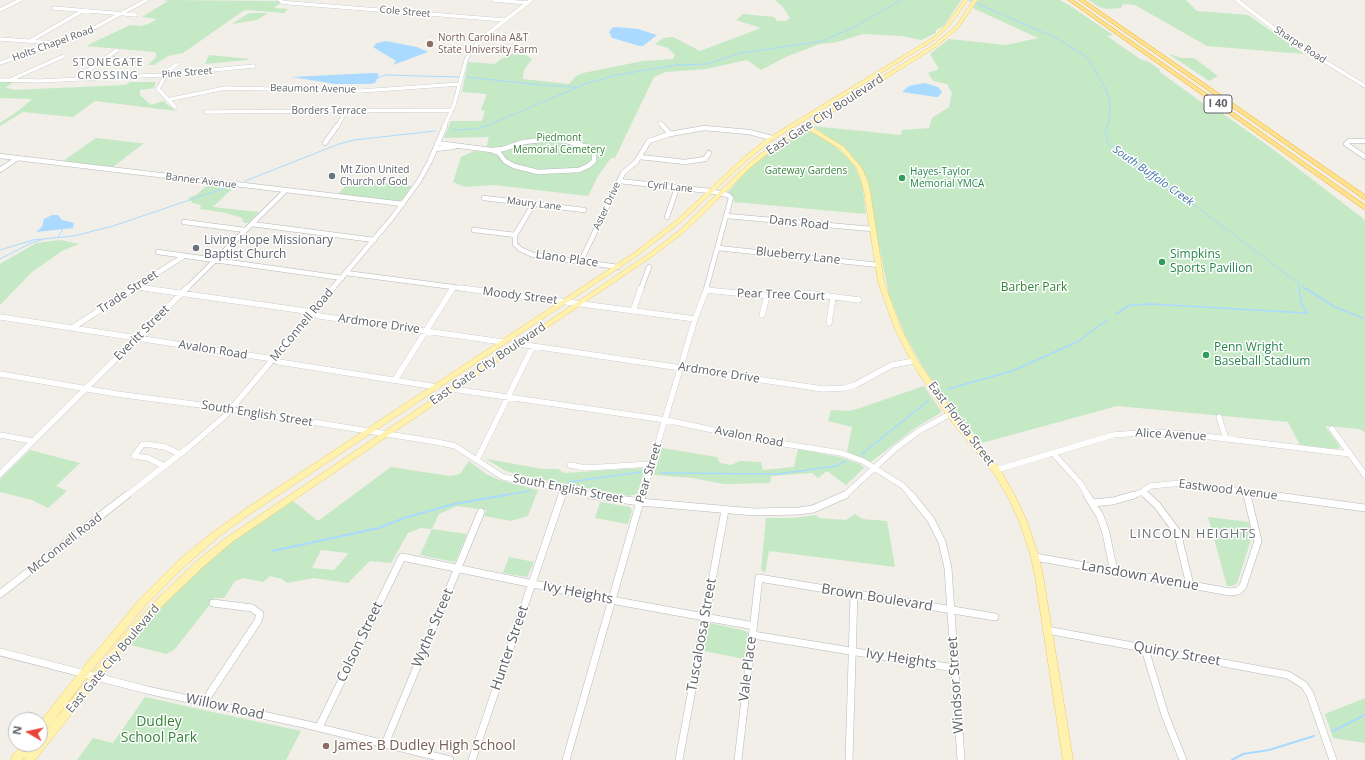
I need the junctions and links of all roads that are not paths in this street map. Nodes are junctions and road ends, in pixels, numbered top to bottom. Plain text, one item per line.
1 (20, 0) edge
2 (146, 0) edge
3 (494, 0) edge
4 (531, 0) edge
5 (974, 0) edge
6 (1070, 0) edge
7 (1081, 0) edge
8 (1237, 0) edge
9 (280, 1) edge
10 (965, 2) edge
11 (528, 3) junction
12 (54, 8) dead end
13 (0, 10) edge
14 (84, 10) junction
15 (123, 13) junction
16 (136, 15) dead end
17 (505, 20) junction
18 (945, 28) junction
19 (954, 30) junction
20 (0, 39) edge
21 (30, 41) junction
22 (57, 44) junction
23 (117, 50) dead end
24 (64, 56) dead end
25 (104, 58) junction
26 (0, 59) edge
27 (9, 60) junction
28 (134, 60) dead end
29 (0, 63) edge
30 (177, 64) dead end
31 (254, 66) dead end
32 (165, 75) junction
33 (76, 79) junction
34 (0, 80) edge
35 (11, 80) junction
36 (460, 84) junction
37 (1365, 86) edge
38 (167, 100) junction
39 (175, 107) dead end
40 (452, 110) junction
41 (346, 111) junction
42 (206, 112) dead end
43 (797, 122) junction
44 (660, 123) dead end
45 (805, 125) junction
46 (670, 134) junction
47 (770, 139) junction
48 (1365, 140) edge
49 (324, 143) dead end
50 (437, 143) junction
51 (458, 146) junction
52 (435, 149) junction
53 (491, 150) junction
54 (710, 153) dead end
55 (0, 156) edge
56 (640, 157) junction
57 (1365, 157) edge
58 (18, 158) junction
59 (0, 170) edge
60 (744, 171) junction
61 (619, 181) junction
62 (678, 188) junction
63 (284, 191) junction
64 (710, 191) junction
65 (721, 193) junction
66 (484, 198) dead end
67 (1365, 198) edge
68 (403, 204) junction
69 (533, 205) junction
70 (1365, 208) edge
71 (584, 210) dead end
72 (727, 216) junction
73 (667, 218) dead end
74 (184, 222) dead end
75 (252, 224) junction
76 (872, 229) junction
77 (245, 230) junction
78 (474, 230) dead end
79 (515, 235) junction
80 (374, 240) junction
81 (718, 248) junction
82 (158, 252) dead end
83 (184, 256) junction
84 (214, 260) junction
85 (581, 261) junction
86 (878, 264) junction
87 (618, 266) junction
88 (649, 267) dead end
89 (346, 273) junction
90 (342, 278) junction
91 (595, 282) junction
92 (136, 287) junction
93 (454, 287) junction
94 (706, 290) junction
95 (181, 294) junction
96 (767, 296) junction
97 (832, 297) junction
98 (859, 300) dead end
99 (563, 302) junction
100 (579, 303) junction
101 (633, 311) junction
102 (312, 313) junction
103 (762, 315) dead end
104 (0, 317) edge
105 (695, 319) junction
106 (829, 323) dead end
107 (546, 325) junction
108 (72, 328) junction
109 (426, 331) junction
110 (137, 338) junction
111 (503, 342) junction
112 (519, 344) junction
113 (533, 346) junction
114 (273, 360) junction
115 (914, 361) junction
116 (681, 367) junction
117 (0, 374) edge
118 (395, 380) junction
119 (436, 386) junction
120 (87, 389) junction
121 (452, 389) junction
122 (509, 397) junction
123 (414, 402) junction
124 (231, 409) junction
125 (950, 414) junction
126 (1219, 417) dead end
127 (666, 420) junction
128 (1332, 429) dead end
129 (368, 432) junction
130 (384, 434) junction
131 (0, 435) edge
132 (1226, 439) junction
133 (33, 441) junction
134 (1053, 453) junction
135 (180, 454) junction
136 (1350, 454) junction
137 (477, 460) junction
138 (652, 464) junction
139 (570, 465) dead end
140 (164, 466) junction
141 (336, 467) junction
142 (876, 468) junction
143 (996, 470) junction
144 (0, 474) edge
145 (1365, 475) edge
146 (564, 490) junction
147 (1142, 492) junction
148 (1246, 492) junction
149 (640, 502) junction
150 (1093, 503) junction
151 (1365, 508) edge
152 (725, 510) junction
153 (481, 512) dead end
154 (402, 557) joint
155 (1035, 557) junction
156 (458, 568) junction
157 (1114, 572) junction
158 (760, 578) joint
159 (532, 583) junction
160 (1190, 585) junction
161 (0, 594) edge
162 (854, 594) junction
163 (611, 600) junction
164 (212, 603) dead end
165 (950, 610) junction
166 (706, 617) junction
167 (995, 617) dead end
168 (754, 626) junction
169 (1047, 630) junction
170 (753, 635) junction
171 (1145, 648) junction
172 (852, 651) junction
173 (0, 652) edge
174 (954, 668) junction
175 (84, 673) junction
176 (96, 676) junction
177 (204, 702) junction
178 (48, 720) edge
179 (319, 727) junction
180 (385, 744) junction
181 (22, 752) edge
182 (16, 760) edge
183 (29, 760) edge
184 (450, 760) edge
185 (472, 760) edge
186 (566, 760) edge
187 (679, 760) edge
188 (738, 760) edge
189 (849, 760) edge
190 (961, 760) edge
191 (1068, 760) edge
192 (1183, 760) edge
193 (1333, 760) edge

1 - 13 street
2 - 15 street, Holts Chapel Road
3 - 11 street
4 - 11 street, McConnell Road
5 - 19 main road, East Gate City Boulevard
6 - 70 highway, I 40
7 - 67 highway, I 40
8 - 37 street, Sharpe Road
9 - 17 street, Cole Street
10 - 18 main road, East Gate City Boulevard
11 - 17 street, McConnell Road
12 - 14 street
14 - 15 street
14 - 21 street
15 - 16 street
15 - 22 street, Holts Chapel Road
17 - 36 street, McConnell Road
18 - 19 main road
18 - 43 main road, East Gate City Boulevard
19 - 45 main road, East Gate City Boulevard
20 - 21 street
21 - 22 street
22 - 27 street, Holts Chapel Road
23 - 25 street
24 - 35 street
25 - 28 street
25 - 33 street
26 - 27 street
27 - 29 street, Holts Chapel Road
30 - 32 street
31 - 32 street, Pine Street
32 - 33 street, Pine Street
32 - 38 street
33 - 35 street, Pine Street
34 - 35 street, Pine Street
36 - 38 street, Beaumont Avenue
36 - 40 street, McConnell Road
38 - 39 street
40 - 41 street, Borders Terrace
40 - 50 street, McConnell Road
41 - 42 street, Borders Terrace
41 - 49 street
43 - 45 main road, East Florida Street
43 - 47 main road, East Gate City Boulevard
44 - 46 street
45 - 60 main road, East Gate City Boulevard
45 - 76 main road, East Florida Street
46 - 47 street, Aster Drive
46 - 56 street, Aster Drive
47 - 60 main road
47 - 64 main road, East Gate City Boulevard
48 - 57 street
50 - 51 street
50 - 52 street, McConnell Road
51 - 52 street
51 - 53 street
52 - 68 street, McConnell Road
53 - 53 street
54 - 56 street
55 - 58 street, Banner Avenue
56 - 61 street, Aster Drive
58 - 59 street
58 - 63 street, Banner Avenue
60 - 65 main road, East Gate City Boulevard
61 - 62 street, Cyril Lane
61 - 85 street, Aster Drive
62 - 64 street, Cyril Lane
62 - 73 street
63 - 68 street, Banner Avenue
63 - 75 street, Everitt Street
64 - 65 street, Cyril Lane
64 - 87 main road, East Gate City Boulevard
65 - 72 street, Pear Street
65 - 100 main road, East Gate City Boulevard
66 - 69 street, Maury Lane
68 - 80 street, McConnell Road
69 - 71 street, Maury Lane
69 - 79 street
72 - 76 street, Dans Road
72 - 81 street, Pear Street
74 - 77 street
75 - 77 street, Everitt Street
75 - 80 street
76 - 86 main road, East Florida Street
77 - 84 street, Everitt Street
78 - 79 street
79 - 85 street, Llano Place
80 - 89 street, McConnell Road
81 - 86 street, Blueberry Lane
81 - 94 street, Pear Street
82 - 83 street
83 - 84 street
83 - 92 street, Trade Street
84 - 90 street
84 - 95 street, Everitt Street
85 - 87 street, Llano Place
86 - 115 main road, East Florida Street
87 - 91 main road, East Gate City Boulevard
88 - 101 street
89 - 90 street, McConnell Road
89 - 93 street, Moody Street
90 - 102 street, McConnell Road
91 - 99 main road, East Gate City Boulevard
91 - 100 main road
92 - 95 street, Ardmore Drive
92 - 108 street, Trade Street
93 - 99 street, Moody Street
93 - 109 street
94 - 96 street, Pear Tree Court
94 - 105 street, Pear Street
95 - 102 street, Ardmore Drive
95 - 110 street, Everitt Street
96 - 97 street, Pear Tree Court
96 - 103 street
97 - 98 street, Pear Tree Court
97 - 106 street, Pear Tree Court
99 - 100 street, Moody Street
99 - 107 main road
99 - 111 main road, East Gate City Boulevard
100 - 101 street, Moody Street
100 - 107 main road, East Gate City Boulevard
101 - 105 street, Moody Street
102 - 109 street, Ardmore Drive
102 - 114 street, McConnell Road
104 - 108 street, Avalon Road
105 - 116 street, Pear Street
107 - 112 main road, East Gate City Boulevard
108 - 110 street, Avalon Road
109 - 111 street, Ardmore Drive
109 - 118 street
110 - 114 street, Avalon Road
110 - 120 street, Everitt Street
111 - 119 main road, East Gate City Boulevard
112 - 113 street, Ardmore Drive
112 - 121 main road, East Gate City Boulevard
113 - 116 street, Ardmore Drive
113 - 122 street
114 - 118 street, Avalon Road
114 - 124 street, McConnell Road
115 - 116 street, Ardmore Drive
115 - 125 main road, East Florida Street
116 - 127 street, Pear Street
117 - 120 street, South English Street
118 - 119 street, Avalon Road
119 - 123 main road, East Gate City Boulevard
120 - 124 street, South English Street
120 - 133 street, Everitt Street
121 - 122 street, Avalon Road
121 - 130 main road, East Gate City Boulevard
122 - 127 street, Avalon Road
122 - 137 street
123 - 129 main road, East Gate City Boulevard
123 - 130 main road
124 - 129 street, South English Street
124 - 135 street, McConnell Road
125 - 142 street, South English Street
125 - 143 main road, East Florida Street
126 - 132 street
127 - 138 street, Pear Street
127 - 142 street, Avalon Road
128 - 136 street
129 - 130 street, South English Street
129 - 141 main road
129 - 175 main road, East Gate City Boulevard
130 - 137 street, South English Street
130 - 141 main road, East Gate City Boulevard
131 - 133 street
132 - 134 street, Alice Avenue
132 - 136 street, Alice Avenue
133 - 144 street, Everitt Street
134 - 143 street, Alice Avenue
134 - 150 street
135 - 140 street, McConnell Road
135 - 140 street
136 - 145 street
137 - 146 street, South English Street
138 - 139 street
138 - 149 street, Pear Street
140 - 161 street, McConnell Road
141 - 176 main road, East Gate City Boulevard
142 - 152 street, South English Street
142 - 165 street, Avalon Road
143 - 155 main road, East Florida Street
146 - 149 street, South English Street
146 - 159 street, Hunter Street
147 - 148 street, Eastwood Avenue
147 - 150 street, Eastwood Avenue
147 - 160 street
148 - 151 street, Eastwood Avenue
148 - 160 street, Lansdown Avenue
149 - 152 street, South English Street
149 - 163 street, Pear Street
150 - 157 street
152 - 166 street, Tuscaloosa Street
153 - 156 street, Wythe Street
154 - 156 street, Ivy Heights
154 - 179 street, Colson Street
155 - 157 street, Lansdown Avenue
155 - 169 main road, East Florida Street
156 - 159 street, Ivy Heights
156 - 180 street, Wythe Street
157 - 160 street, Lansdown Avenue
158 - 162 street, Brown Boulevard
158 - 168 street, Vale Place
159 - 163 street, Ivy Heights
159 - 185 street, Hunter Street
162 - 165 street, Brown Boulevard
162 - 172 street
163 - 166 street, Ivy Heights
163 - 186 street, Pear Street
164 - 177 street
165 - 167 street, Brown Boulevard
165 - 174 street, Windsor Street
166 - 168 street, Ivy Heights
166 - 187 street, Tuscaloosa Street
168 - 170 street, Vale Place
169 - 171 street, Quincy Street
169 - 191 main road, East Florida Street
170 - 172 street, Ivy Heights
170 - 188 street, Vale Place
171 - 192 street
171 - 193 street, Quincy Street
172 - 174 street, Ivy Heights
172 - 189 street
173 - 175 street, Willow Road
174 - 190 street, Windsor Street
175 - 176 street, Willow Road
175 - 178 main road, East Gate City Boulevard
176 - 177 street, Willow Road
176 - 183 main road, East Gate City Boulevard
177 - 179 street, Willow Road
179 - 180 street, Willow Road
180 - 184 street, Willow Road
181 - 182 main road

